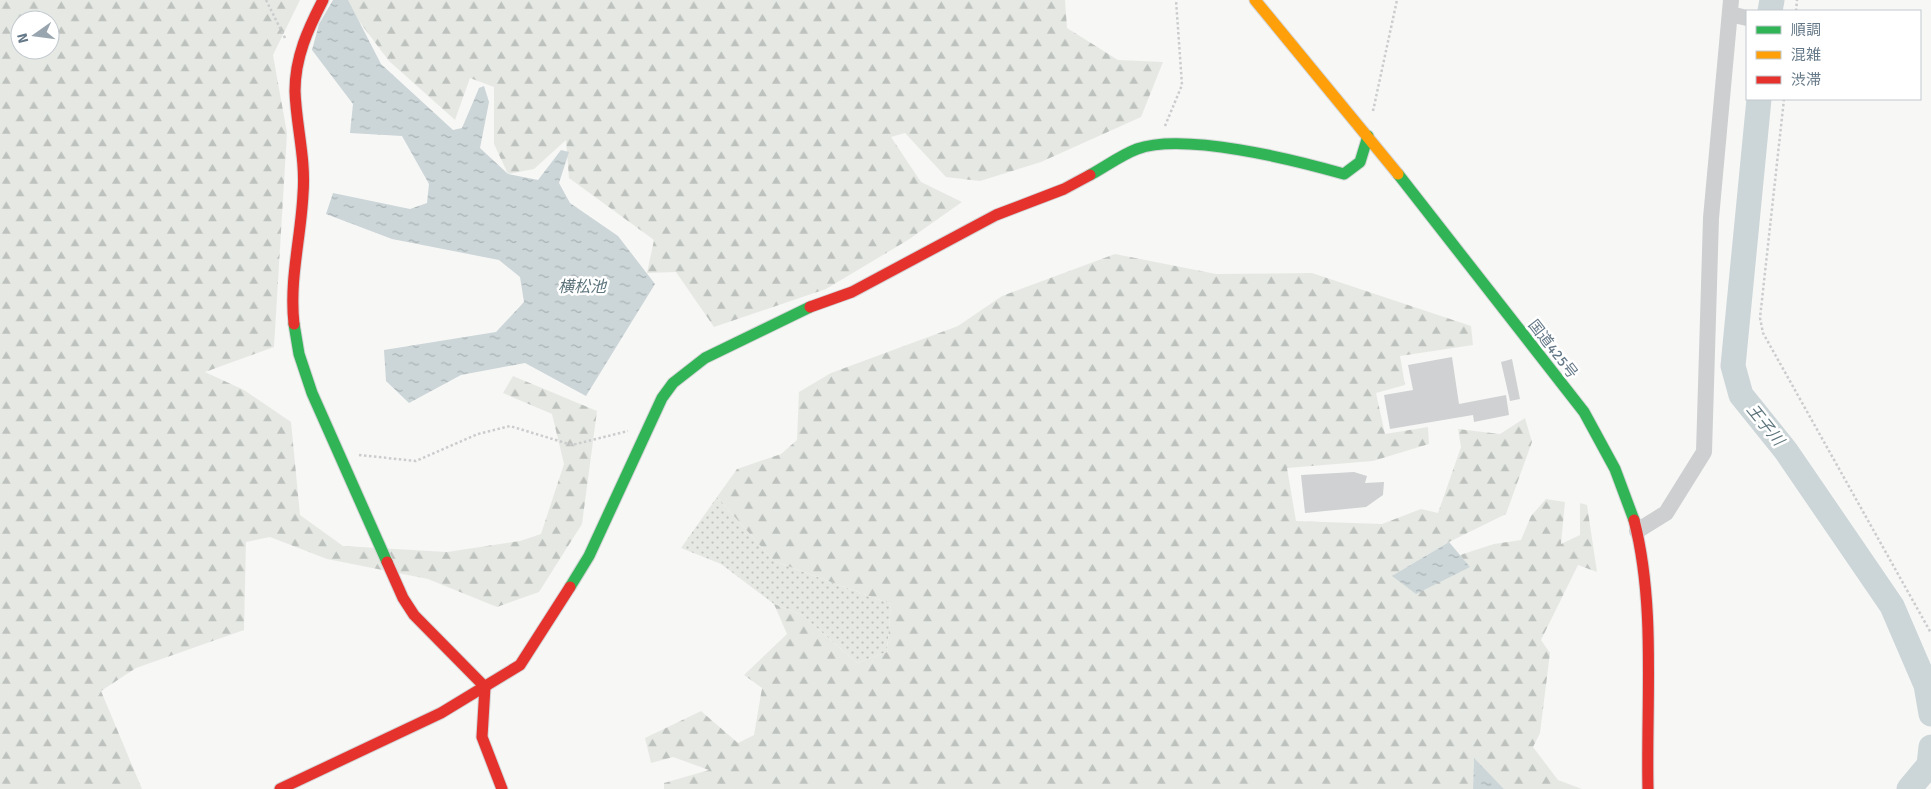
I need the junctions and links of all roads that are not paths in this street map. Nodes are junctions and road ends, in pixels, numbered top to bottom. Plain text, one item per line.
1 (323, 0) edge
2 (1255, 0) edge
3 (1737, 12) edge
4 (1368, 136) junction
5 (1637, 531) junction
6 (485, 687) junction
7 (280, 789) edge
8 (502, 789) edge
9 (1648, 789) edge

1 - 6 main road
2 - 4 main road, 国道425号
3 - 5 street
4 - 5 main road, 国道425号
4 - 6 main road
5 - 9 main road, 国道425号
6 - 7 main road
6 - 8 main road

